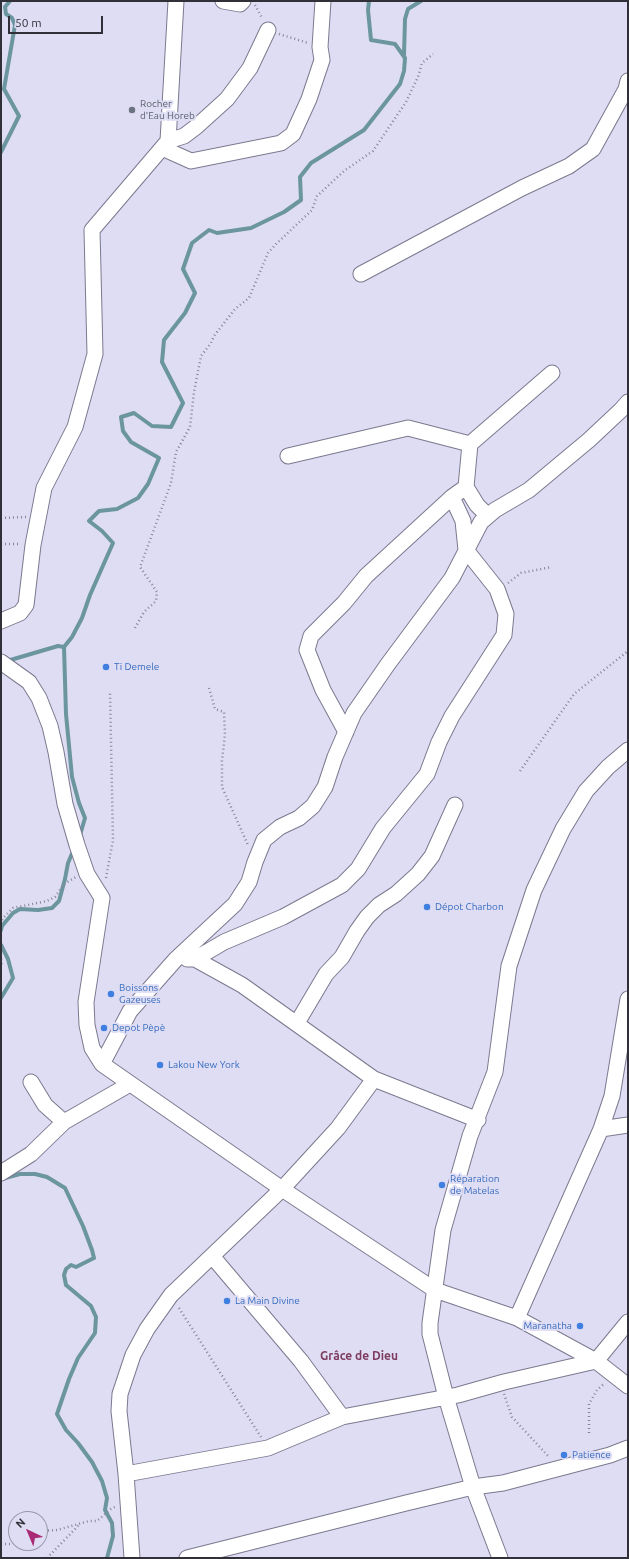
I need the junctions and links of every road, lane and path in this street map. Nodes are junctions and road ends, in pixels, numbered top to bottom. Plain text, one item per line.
1 (176, 1) edge
2 (223, 1) edge
3 (243, 1) edge
4 (253, 1) edge
5 (323, 1) edge
6 (268, 30) junction
7 (320, 47) junction
8 (434, 54) dead end
9 (628, 81) edge
10 (165, 145) junction
11 (362, 274) dead end
12 (552, 373) dead end
13 (628, 402) edge
14 (470, 444) junction
15 (288, 456) dead end
16 (466, 487) junction
17 (452, 497) junction
18 (39, 515) junction
19 (488, 516) junction
20 (1, 518) edge
21 (1, 544) edge
22 (34, 545) junction
23 (466, 550) junction
24 (552, 567) dead end
25 (497, 589) junction
26 (1, 621) edge
27 (135, 628) dead end
28 (628, 651) edge
29 (1, 662) edge
30 (209, 688) dead end
31 (110, 691) dead end
32 (346, 732) junction
33 (628, 750) edge
34 (520, 771) dead end
35 (455, 805) dead end
36 (255, 862) junction
37 (87, 874) junction
38 (102, 898) junction
39 (1, 924) edge
40 (1, 958) edge
41 (195, 959) junction
42 (176, 960) junction
43 (1, 965) edge
44 (628, 998) edge
45 (297, 1023) junction
46 (102, 1064) junction
47 (374, 1079) junction
48 (31, 1082) dead end
49 (130, 1084) junction
50 (478, 1120) junction
51 (64, 1122) junction
52 (628, 1125) edge
53 (601, 1129) junction
54 (1, 1173) edge
55 (282, 1189) junction
56 (212, 1256) junction
57 (435, 1290) junction
58 (171, 1296) junction
59 (517, 1318) junction
60 (628, 1322) edge
61 (596, 1361) junction
62 (614, 1375) junction
63 (504, 1382) junction
64 (628, 1386) edge
65 (446, 1397) junction
66 (342, 1417) junction
67 (589, 1432) dead end
68 (268, 1448) junction
69 (628, 1448) edge
70 (560, 1468) junction
71 (126, 1474) junction
72 (473, 1487) junction
73 (128, 1504) junction
74 (79, 1524) junction
75 (48, 1531) edge
76 (47, 1558) edge
77 (132, 1558) edge
78 (187, 1558) edge
79 (500, 1558) edge

1 - 10 street
2 - 3 street
4 - 6 path
5 - 7 street
6 - 7 path
6 - 10 street
7 - 10 street
8 - 27 path
9 - 11 street
10 - 18 street
12 - 14 street
13 - 19 street
14 - 15 street
14 - 16 street
16 - 17 street
16 - 19 street
17 - 23 street
17 - 32 street
18 - 20 path
18 - 22 street
19 - 23 street
21 - 22 path
22 - 26 street
23 - 25 street
23 - 32 street
24 - 25 path
25 - 41 street
28 - 34 path
29 - 37 street
30 - 36 path
31 - 38 path
32 - 36 street
33 - 50 street
35 - 45 street
36 - 42 street
37 - 38 street
37 - 39 path
38 - 46 street
40 - 43 path
41 - 42 street
41 - 45 street
42 - 46 street
44 - 53 street
45 - 47 street
46 - 49 street
47 - 50 street
47 - 55 street
48 - 51 street
49 - 51 street
49 - 55 street
50 - 57 street
51 - 54 street
52 - 53 street
53 - 59 street
55 - 56 street
55 - 57 street
56 - 58 street
56 - 66 street
57 - 59 street
57 - 65 street
58 - 68 path
58 - 71 street
59 - 61 street
60 - 61 street
61 - 62 street
61 - 63 street
62 - 64 street
62 - 67 path
63 - 65 street
63 - 70 path
65 - 66 street
65 - 72 street
66 - 68 street
68 - 71 street
69 - 70 street
70 - 72 street
71 - 73 street
72 - 78 street
72 - 79 street
73 - 74 path
73 - 77 street
74 - 75 path
74 - 76 path

